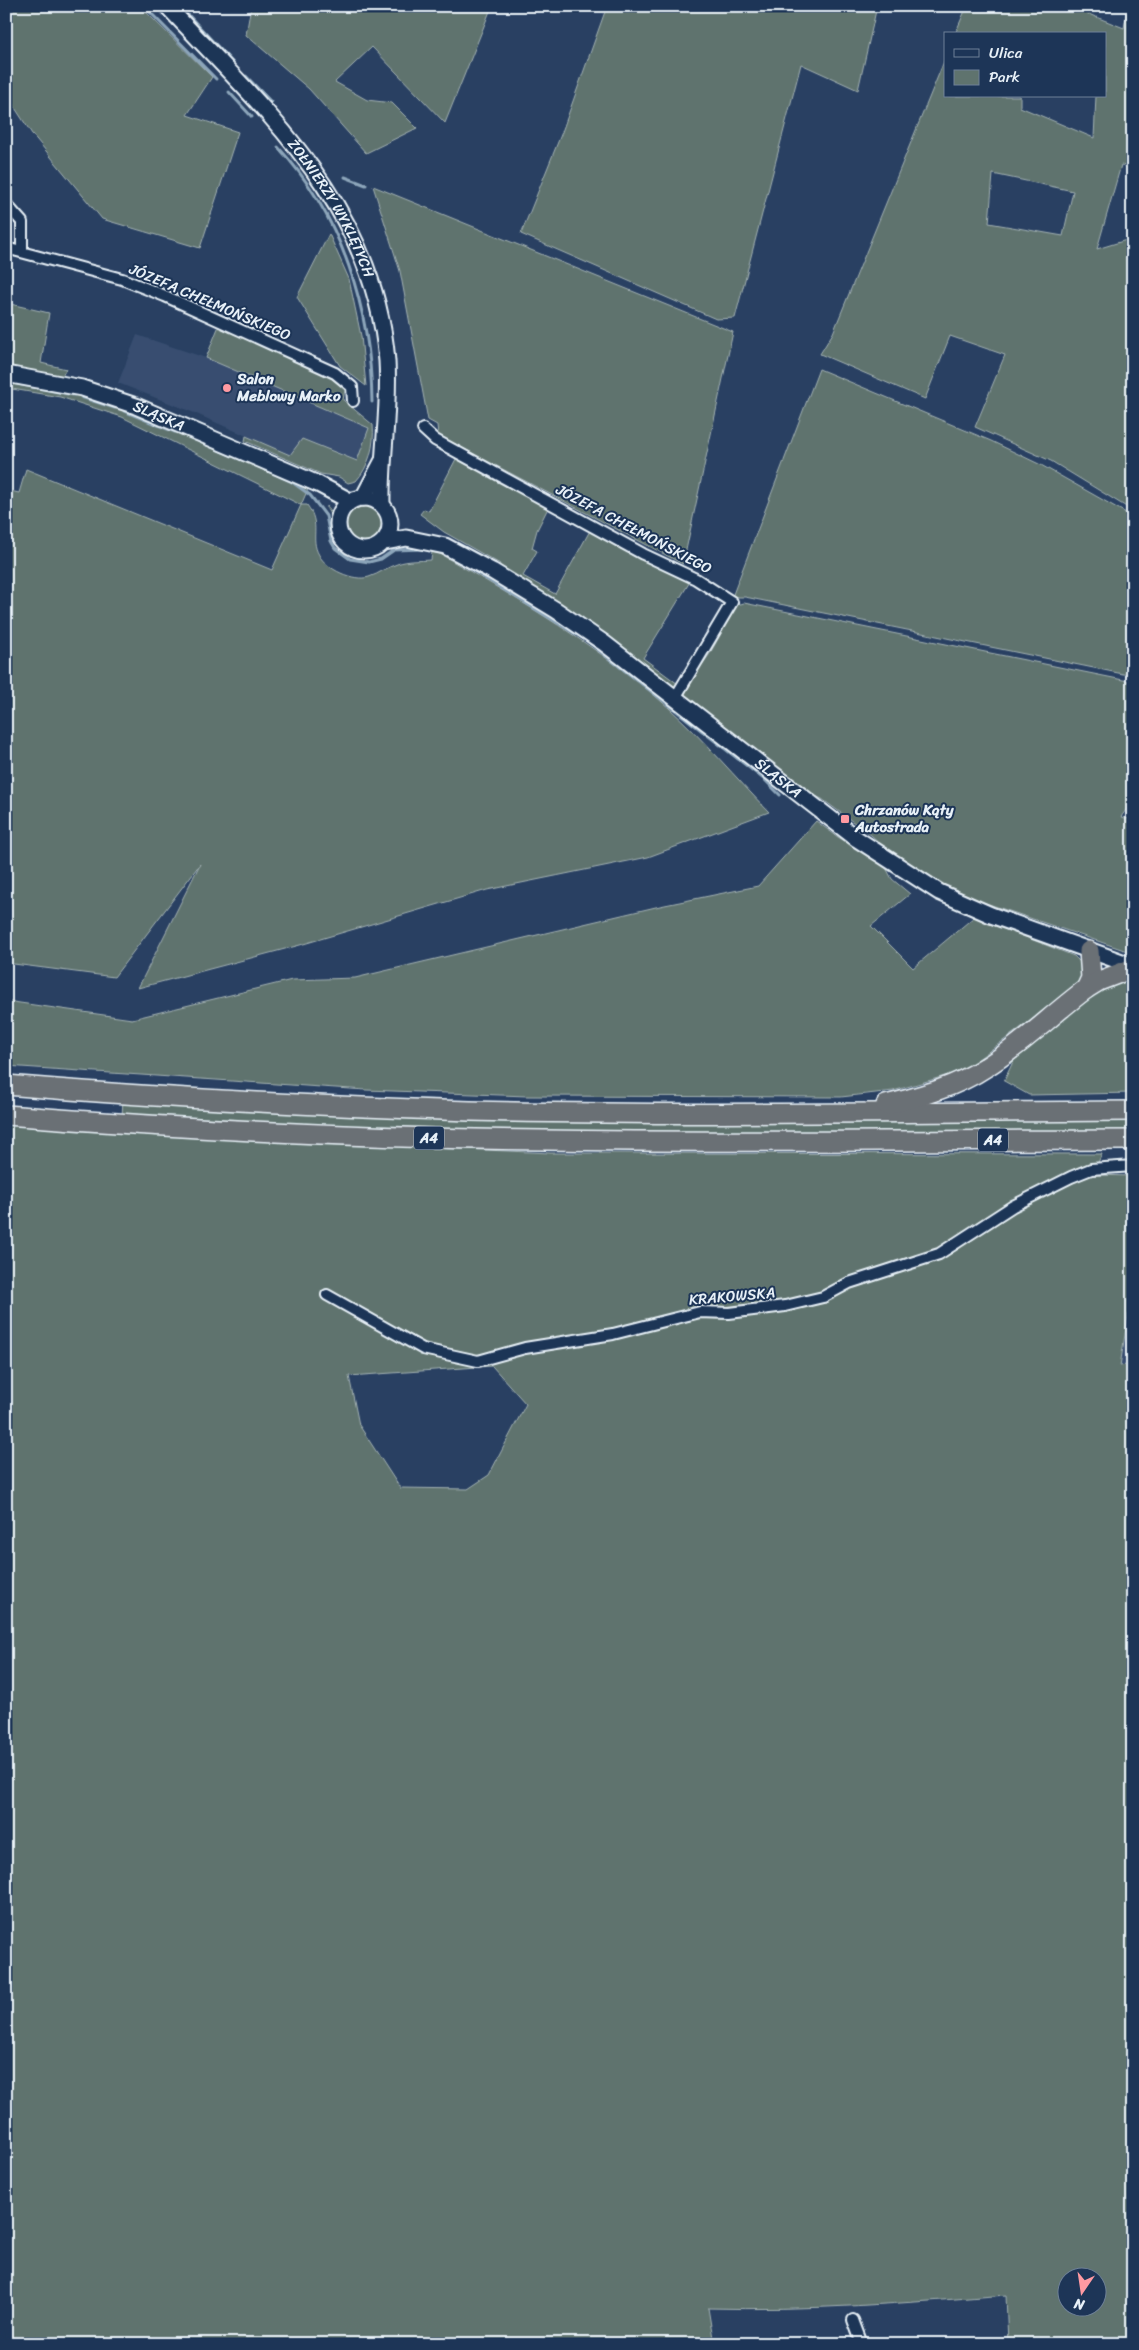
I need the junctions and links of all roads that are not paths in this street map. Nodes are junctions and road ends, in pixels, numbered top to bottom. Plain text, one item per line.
1 (167, 6) edge
2 (8, 207) edge
3 (6, 248) edge
4 (22, 252) junction
5 (6, 374) edge
6 (353, 401) dead end
7 (423, 429) dead end
8 (383, 458) junction
9 (304, 479) junction
10 (356, 499) junction
11 (382, 504) junction
12 (338, 518) junction
13 (391, 523) junction
14 (384, 542) junction
15 (445, 546) junction
16 (675, 698) junction
17 (1089, 951) junction
18 (1133, 967) edge
19 (1086, 989) junction
20 (6, 1085) edge
21 (1133, 1111) edge
22 (857, 1112) junction
23 (6, 1115) edge
24 (1133, 1140) edge
25 (1133, 1166) edge
26 (327, 1295) dead end
27 (853, 2320) dead end
28 (862, 2344) edge

1 - 8 main road, ŻOŁNIERZY WYKLĘTYCH
2 - 4 street
3 - 4 street, JÓZEFA CHEŁMOŃSKIEGO
4 - 6 street, JÓZEFA CHEŁMOŃSKIEGO
5 - 9 main road, ŚLĄSKA
7 - 16 street, JÓZEFA CHEŁMOŃSKIEGO
8 - 10 main road, ŻOŁNIERZY WYKLĘTYCH
8 - 11 main road, ŻOŁNIERZY WYKLĘTYCH
9 - 10 main road, ŚLĄSKA
9 - 12 main road, ŚLĄSKA
10 - 11 main road
10 - 12 main road
11 - 13 main road
12 - 14 main road
13 - 14 main road
13 - 15 main road, ŚLĄSKA
14 - 15 main road, ŚLĄSKA
15 - 16 main road, ŚLĄSKA
16 - 17 main road, ŚLĄSKA
17 - 18 main road, ŚLĄSKA
17 - 19 highway
18 - 19 highway
19 - 22 highway
20 - 22 highway, A4
21 - 22 highway, A4
23 - 24 highway, A4
25 - 26 street, KRAKOWSKA
27 - 28 street

